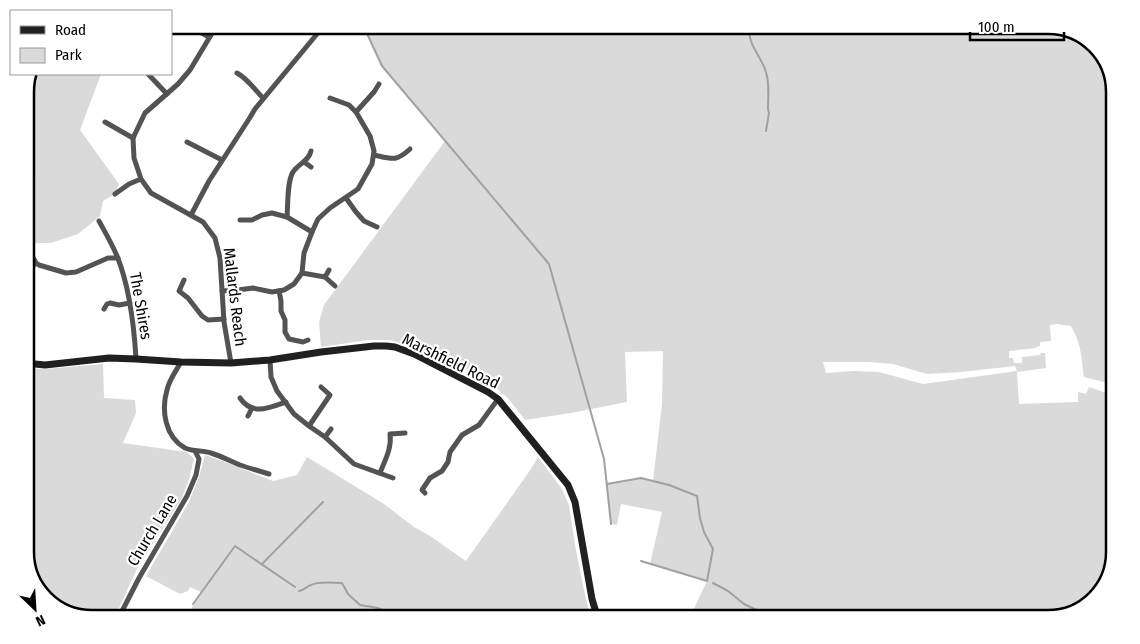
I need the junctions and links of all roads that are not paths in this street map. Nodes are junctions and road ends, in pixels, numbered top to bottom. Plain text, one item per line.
1 (203, 34) edge
2 (211, 34) edge
3 (316, 34) edge
4 (209, 37) junction
5 (238, 73) dead end
6 (149, 75) edge
7 (378, 84) dead end
8 (366, 91) dead end
9 (167, 94) junction
10 (372, 95) junction
11 (263, 98) junction
12 (330, 98) dead end
13 (356, 112) junction
14 (106, 122) dead end
15 (132, 138) junction
16 (187, 142) dead end
17 (410, 149) dead end
18 (312, 151) dead end
19 (374, 155) junction
20 (222, 160) junction
21 (304, 162) junction
22 (310, 167) dead end
23 (141, 179) junction
24 (115, 194) dead end
25 (346, 198) junction
26 (191, 215) junction
27 (287, 217) junction
28 (240, 220) dead end
29 (99, 221) dead end
30 (364, 221) junction
31 (360, 227) dead end
32 (377, 227) dead end
33 (312, 232) junction
34 (118, 258) junction
35 (34, 259) edge
36 (36, 263) joint
37 (328, 270) dead end
38 (302, 272) junction
39 (325, 277) junction
40 (184, 280) dead end
41 (335, 286) dead end
42 (222, 291) junction
43 (279, 291) junction
44 (130, 303) junction
45 (118, 305) junction
46 (104, 309) dead end
47 (115, 311) dead end
48 (224, 319) junction
49 (308, 340) dead end
50 (136, 359) junction
51 (270, 360) junction
52 (181, 362) junction
53 (231, 363) junction
54 (34, 364) edge
55 (322, 387) dead end
56 (240, 398) dead end
57 (498, 399) junction
58 (286, 402) junction
59 (252, 408) junction
60 (248, 416) dead end
61 (309, 426) junction
62 (331, 429) dead end
63 (406, 434) dead end
64 (325, 437) junction
65 (195, 451) junction
66 (380, 473) junction
67 (269, 474) dead end
68 (393, 478) dead end
69 (425, 493) dead end
70 (122, 610) edge
71 (595, 610) edge

1 - 4 street
2 - 4 street
3 - 11 street
4 - 9 street
5 - 11 street
6 - 9 street
7 - 10 street
8 - 10 street
9 - 15 street
10 - 13 street
11 - 20 street
12 - 13 street
13 - 19 street
14 - 15 street
15 - 23 street, Mallards Reach
16 - 20 street
17 - 19 street
18 - 21 street
19 - 25 street
20 - 26 street
21 - 22 street
21 - 27 street
23 - 24 street
23 - 26 street, Mallards Reach
25 - 30 street
25 - 33 street
26 - 42 street, Mallards Reach
27 - 28 street
27 - 33 street
29 - 34 street, The Shires
30 - 31 street
30 - 32 street
33 - 38 street
34 - 36 street, The Shires
34 - 44 street, The Shires
35 - 36 street
37 - 39 street
38 - 39 street
38 - 43 street
39 - 41 street
40 - 48 street
42 - 43 street
42 - 48 street, Mallards Reach
43 - 49 street
44 - 45 street
44 - 50 street, The Shires
45 - 46 street
45 - 47 street
48 - 53 street, Mallards Reach
50 - 52 street, Marshfield Road
50 - 54 street, Marshfield Road
51 - 53 street, Marshfield Road
51 - 57 street, Marshfield Road
51 - 58 street
52 - 53 street, Marshfield Road
52 - 65 street
55 - 61 street
56 - 59 street
57 - 69 street
57 - 71 street, Marshfield Road
58 - 59 street
58 - 61 street
59 - 60 street
61 - 64 street
62 - 64 street
63 - 66 street
64 - 66 street
65 - 67 street
65 - 70 street, Church Lane
66 - 68 street

